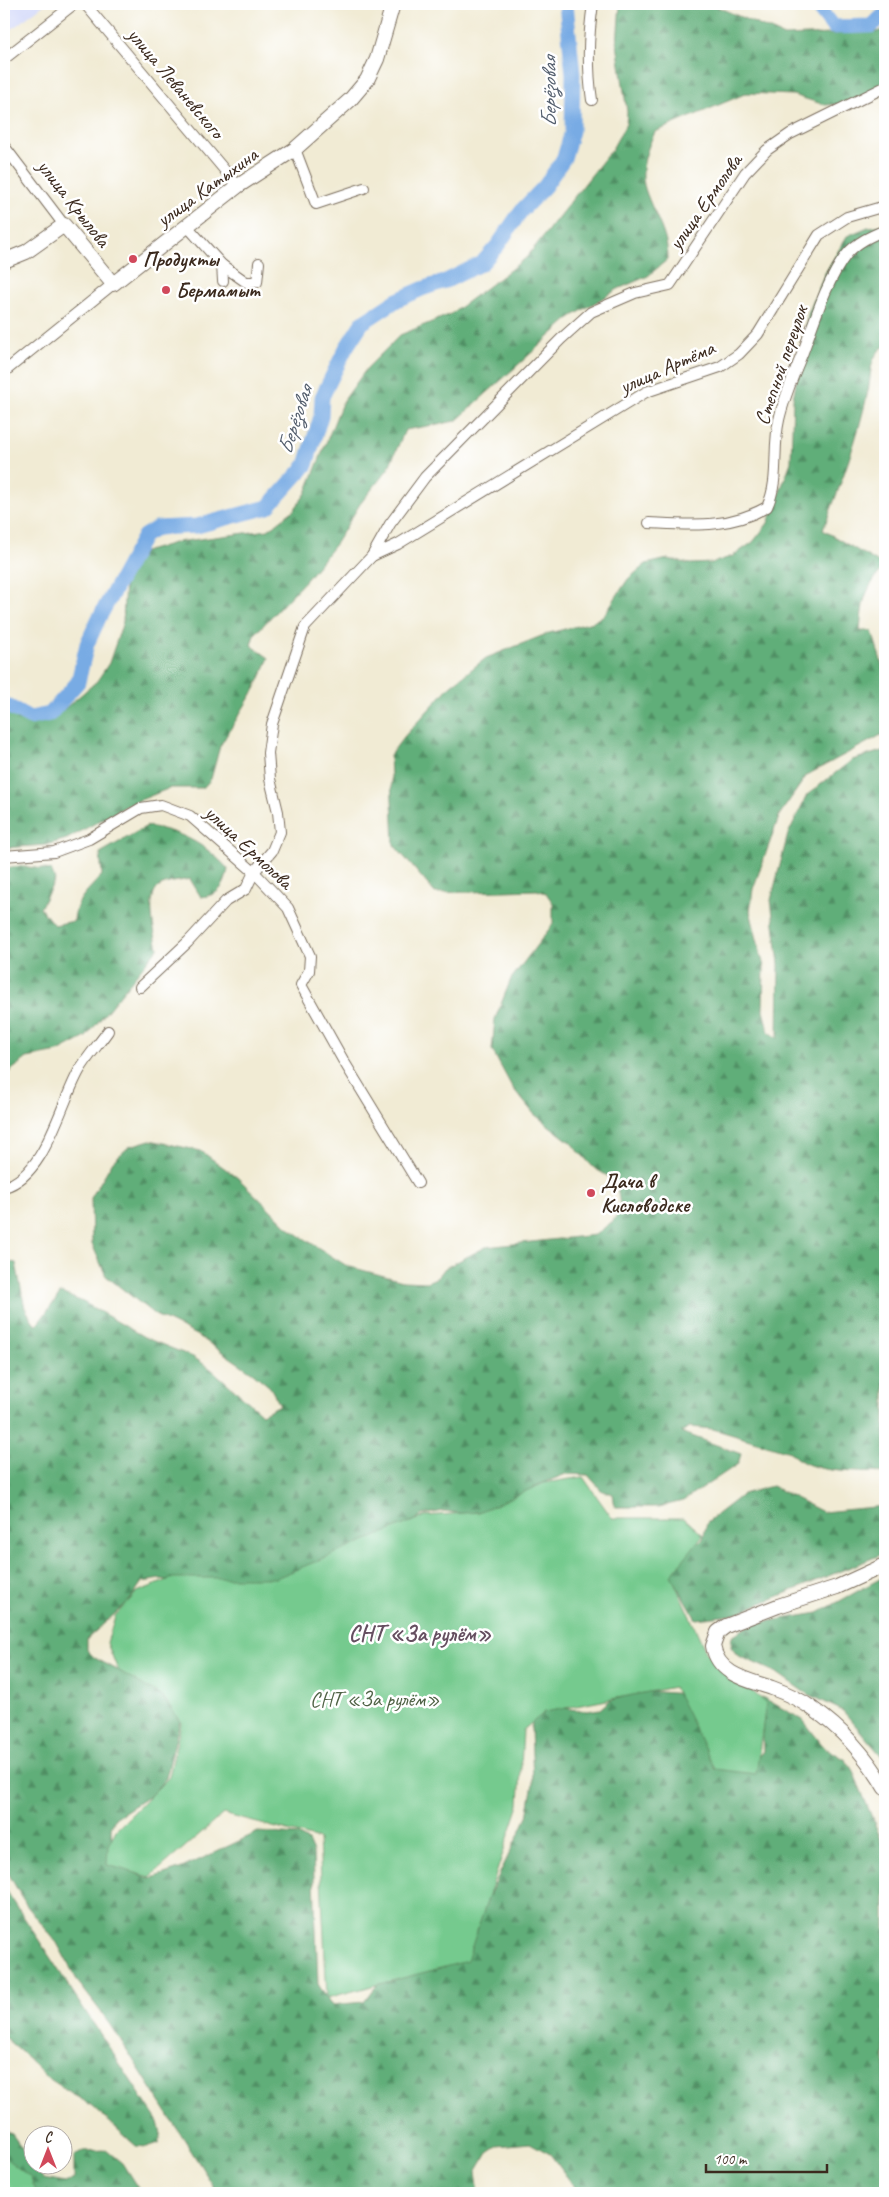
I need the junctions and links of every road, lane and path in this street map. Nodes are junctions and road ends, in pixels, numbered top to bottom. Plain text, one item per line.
1 (74, 4) edge
2 (85, 4) edge
3 (393, 4) edge
4 (593, 4) edge
5 (4, 59) edge
6 (885, 87) edge
7 (592, 100) dead end
8 (4, 146) edge
9 (295, 149) junction
10 (238, 186) junction
11 (364, 188) dead end
12 (885, 206) edge
13 (64, 225) junction
14 (187, 226) junction
15 (885, 230) edge
16 (4, 261) edge
17 (259, 264) dead end
18 (222, 265) junction
19 (223, 282) dead end
20 (113, 284) junction
21 (4, 372) edge
22 (649, 523) dead end
23 (372, 556) junction
24 (4, 856) edge
25 (254, 872) junction
26 (140, 987) dead end
27 (108, 1031) dead end
28 (418, 1183) dead end
29 (4, 1187) edge
30 (885, 1565) edge
31 (885, 1788) edge

1 - 5 street
2 - 10 street, улица Леваневского
3 - 9 street, улица Катыхина
4 - 7 street
6 - 23 street, улица Ермолова
8 - 13 street, улица Крылова
9 - 10 street, улица Катыхина
9 - 11 street
10 - 14 street, улица Катыхина
12 - 23 street, улица Артёма
13 - 16 street
13 - 20 street, улица Крылова
14 - 18 street
14 - 20 street, улица Катыхина
15 - 22 street, Степной переулок
17 - 18 street
18 - 19 street
20 - 21 street, улица Катыхина
23 - 25 street
24 - 25 street, улица Ермолова
25 - 26 street
25 - 28 street, улица Ермолова
27 - 29 street
30 - 31 street

